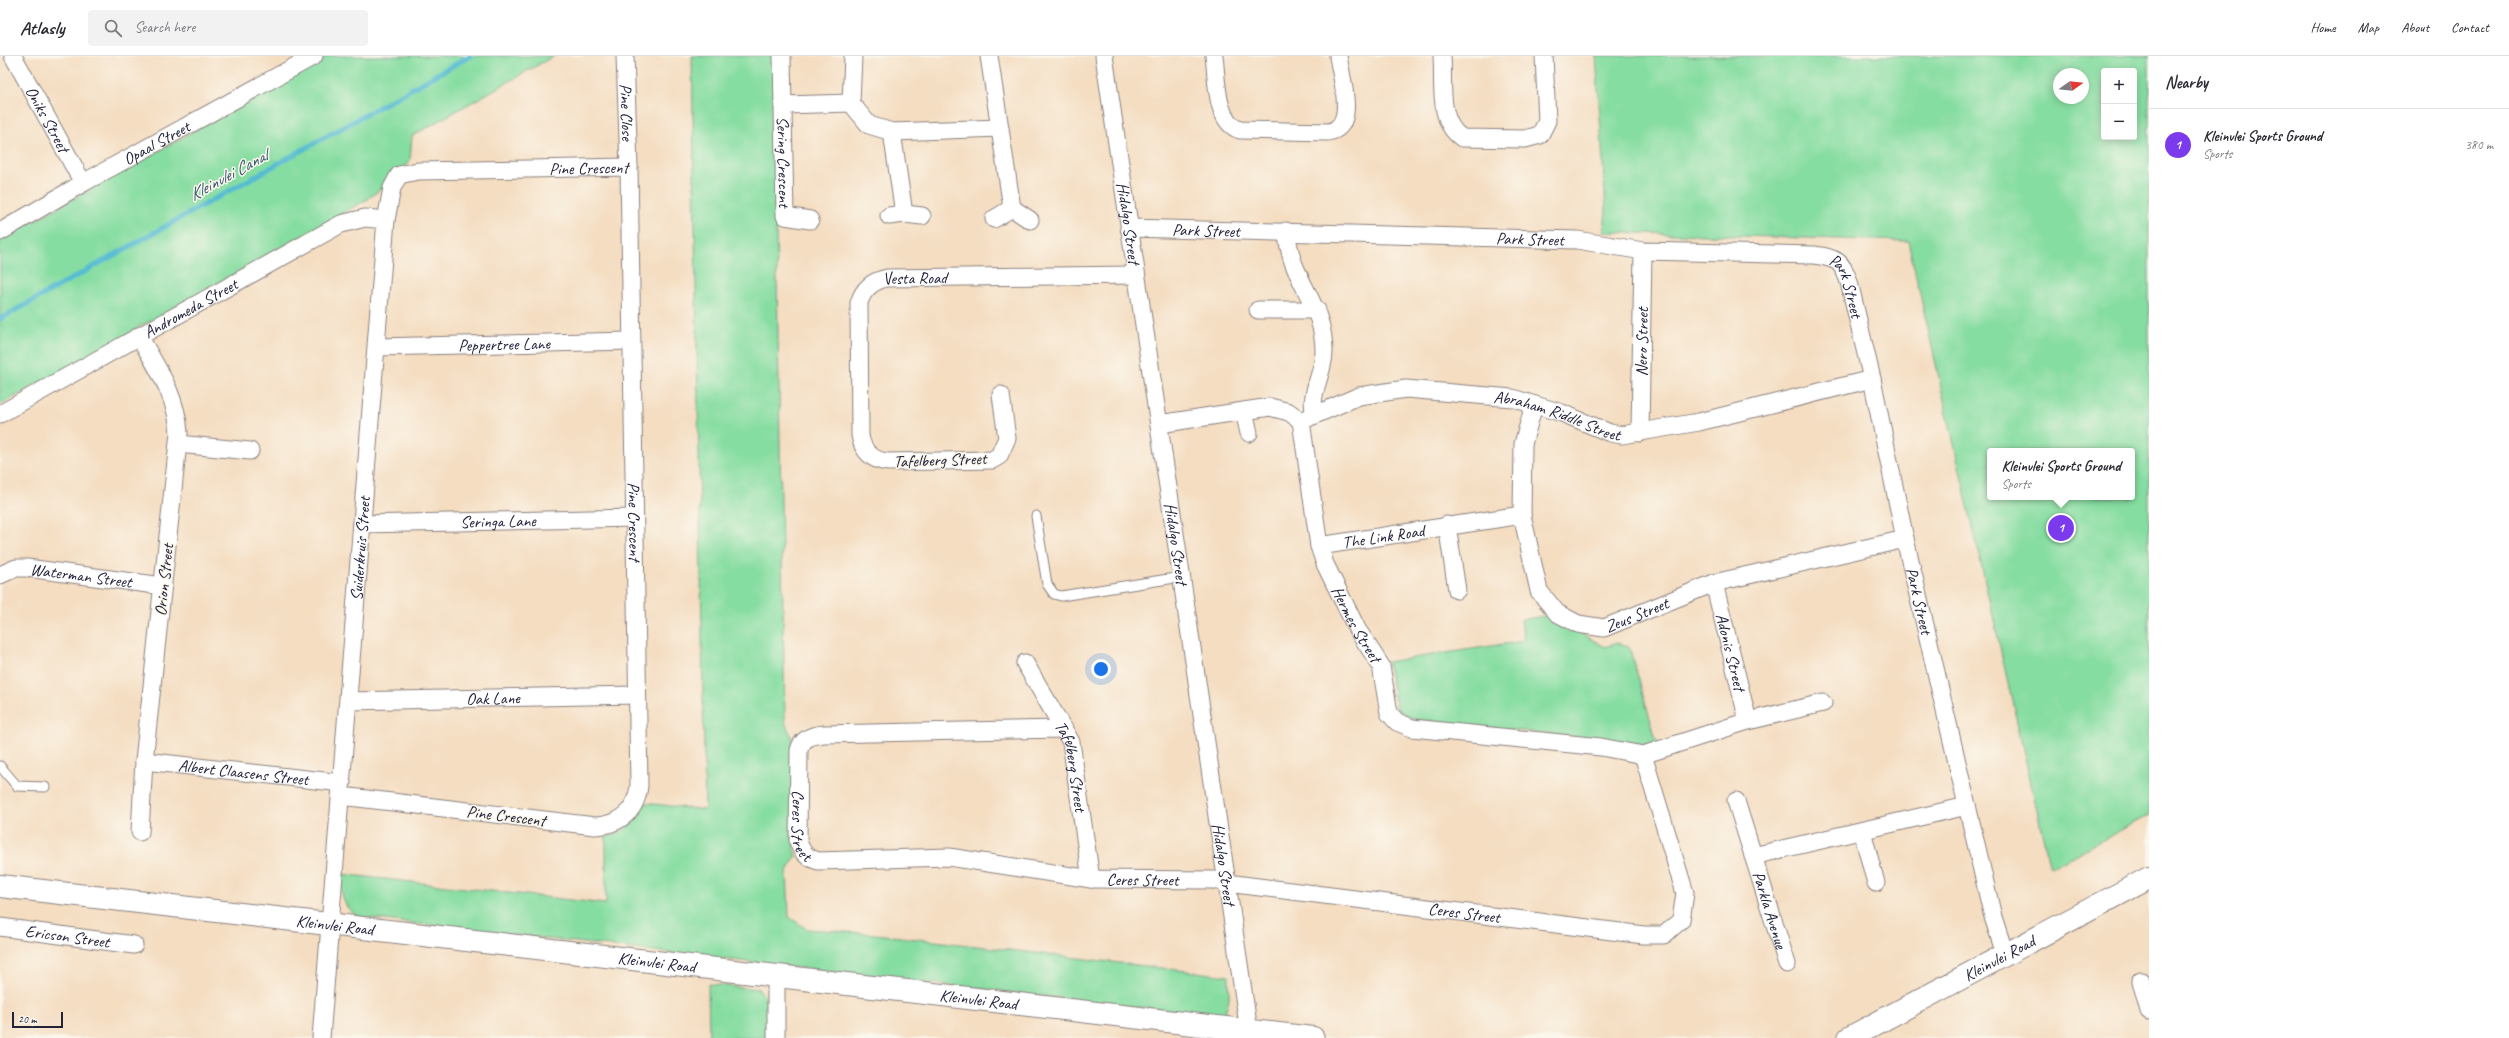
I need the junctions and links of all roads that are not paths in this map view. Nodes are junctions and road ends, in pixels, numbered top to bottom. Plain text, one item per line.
1 (13, 56) edge
2 (314, 56) edge
3 (625, 56) edge
4 (782, 56) edge
5 (853, 56) edge
6 (989, 56) edge
7 (1104, 56) edge
8 (1214, 56) edge
9 (1338, 56) edge
10 (1442, 56) edge
11 (1544, 56) edge
12 (851, 103) junction
13 (784, 105) junction
14 (1000, 128) junction
15 (892, 132) junction
16 (630, 167) junction
17 (399, 175) joint
18 (83, 183) junction
19 (1012, 208) junction
20 (922, 216) dead end
21 (994, 219) dead end
22 (386, 220) junction
23 (810, 220) dead end
24 (1030, 220) dead end
25 (1130, 228) junction
26 (0, 232) edge
27 (1286, 232) junction
28 (1643, 251) junction
29 (1136, 275) junction
30 (1258, 310) dead end
31 (1317, 310) junction
32 (139, 336) junction
33 (631, 341) junction
34 (377, 347) junction
35 (1872, 379) junction
36 (1001, 395) dead end
37 (1534, 405) junction
38 (1244, 411) junction
39 (0, 414) edge
40 (1308, 418) junction
41 (1159, 424) junction
42 (1640, 433) junction
43 (1249, 434) dead end
44 (178, 444) junction
45 (250, 451) dead end
46 (868, 454) joint
47 (1522, 515) junction
48 (1036, 516) dead end
49 (634, 518) junction
50 (362, 524) junction
51 (1447, 525) junction
52 (1906, 539) junction
53 (1319, 546) junction
54 (0, 575) edge
55 (1181, 577) junction
56 (1714, 583) junction
57 (163, 586) junction
58 (1457, 590) dead end
59 (1025, 663) dead end
60 (636, 695) junction
61 (349, 701) junction
62 (1823, 703) dead end
63 (1748, 721) junction
64 (1064, 729) junction
65 (1643, 755) junction
66 (144, 761) junction
67 (0, 766) edge
68 (45, 787) dead end
69 (342, 790) junction
70 (1736, 801) dead end
71 (1967, 806) junction
72 (1862, 831) junction
73 (140, 832) dead end
74 (1753, 856) junction
75 (2149, 878) edge
76 (1091, 879) junction
77 (1227, 883) junction
78 (1876, 883) dead end
79 (0, 886) edge
80 (330, 924) junction
81 (0, 927) edge
82 (134, 945) dead end
83 (2005, 954) junction
84 (1787, 964) dead end
85 (776, 976) junction
86 (2141, 981) dead end
87 (2149, 1011) edge
88 (1249, 1034) edge
89 (321, 1038) edge
90 (776, 1038) edge
91 (1312, 1038) edge
92 (1849, 1038) edge

1 - 18 street, Oniks Street
2 - 18 street, Opaal Street
3 - 16 street, Pine Close
4 - 13 street, Sering Crescent
5 - 12 street
6 - 14 street
7 - 25 street, Hidalgo Street
8 - 9 street
10 - 11 street
12 - 13 street, Sering Crescent
12 - 15 street
13 - 23 street, Sering Crescent
14 - 15 street
14 - 19 street
15 - 20 street
16 - 17 street, Pine Crescent
16 - 33 street, Pine Crescent
17 - 22 street, Suiderkruis Street
18 - 26 street, Opaal Street
19 - 21 street
19 - 24 street
22 - 32 street, Andromeda Street
22 - 34 street, Suiderkruis Street
25 - 27 street, Park Street
25 - 29 street, Hidalgo Street
27 - 28 street, Park Street
27 - 31 street, Hermes Street
28 - 35 street, Park Street
28 - 42 street, Nero Street
29 - 41 street, Hidalgo Street
29 - 46 street, Vesta Road
30 - 31 street
31 - 40 street, Hermes Street
32 - 39 street, Andromeda Street
32 - 44 street, Orion Street
33 - 34 street, Peppertree Lane
33 - 49 street, Pine Crescent
34 - 50 street, Suiderkruis Street
35 - 42 street, Abraham Riddle Street
35 - 52 street, Park Street
36 - 46 street, Tafelberg Street
37 - 40 street, Abraham Riddle Street
37 - 42 street, Abraham Riddle Street
37 - 47 street, Zeus Street
38 - 40 street
38 - 41 street
38 - 43 street
40 - 53 street, Hermes Street
41 - 55 street, Hidalgo Street
44 - 45 street
44 - 57 street, Orion Street
47 - 51 street, The Link Road
47 - 56 street, Zeus Street
48 - 55 lane
49 - 50 street, Seringa Lane
49 - 60 street, Pine Crescent
50 - 61 street, Suiderkruis Street
51 - 53 street, The Link Road
51 - 58 street, The Link Road
52 - 56 street, Zeus Street
52 - 71 street, Park Street
53 - 65 street, Hermes Street
54 - 57 street, Waterman Street
55 - 77 street, Hidalgo Street
56 - 63 street, Adonis Street
57 - 66 street, Orion Street
59 - 64 street, Tafelberg Street
60 - 61 street, Oak Lane
60 - 69 street, Pine Crescent
61 - 69 street, Suiderkruis Street
62 - 63 street
63 - 65 street
64 - 76 street, Tafelberg Street
64 - 76 street, Ceres Street
65 - 77 street, Ceres Street
66 - 69 street, Albert Claasens Street
66 - 73 street, Orion Street
67 - 68 lane
69 - 80 street, Suiderkruis Street
70 - 74 street, Parkla Avenue
71 - 72 street, Parkla Avenue
71 - 83 street, Park Street
72 - 74 street, Parkla Avenue
72 - 78 street
74 - 84 street, Parkla Avenue
75 - 83 street, Kleinvlei Road
76 - 77 street, Ceres Street
77 - 88 street, Hidalgo Street
79 - 80 street, Kleinvlei Road
80 - 85 street, Kleinvlei Road
80 - 89 street, Suiderkruis Street
81 - 82 street, Ericson Street
83 - 92 street, Kleinvlei Road
85 - 88 street, Kleinvlei Road
85 - 90 street
86 - 87 street
88 - 91 street, Kleinvlei Road

